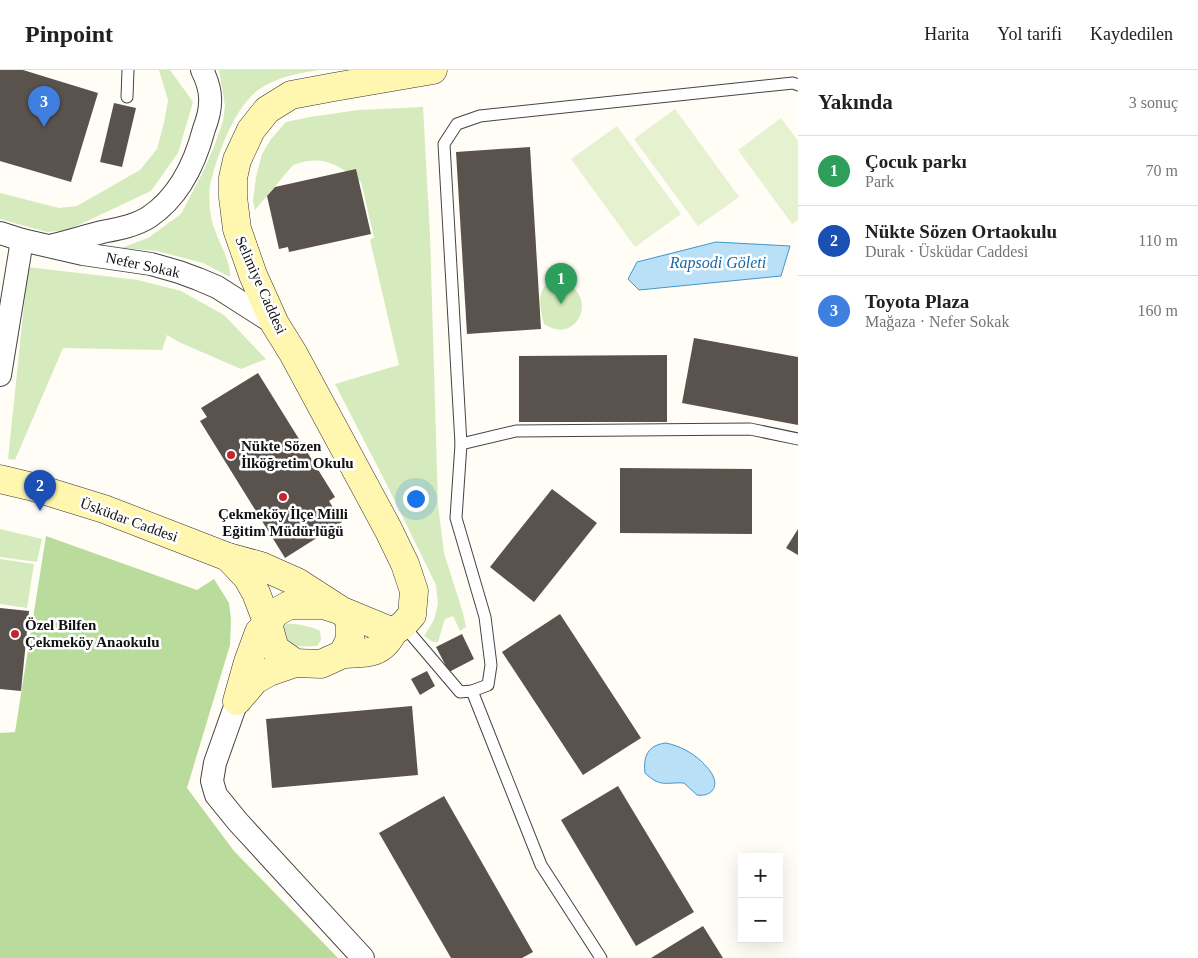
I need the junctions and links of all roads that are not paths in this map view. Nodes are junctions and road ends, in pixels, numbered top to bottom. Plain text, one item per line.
1 (128, 70) edge
2 (202, 70) edge
3 (433, 70) edge
4 (798, 85) edge
5 (127, 98) dead end
6 (0, 233) edge
7 (22, 240) junction
8 (51, 246) junction
9 (275, 324) junction
10 (0, 375) edge
11 (798, 439) edge
12 (461, 444) junction
13 (0, 478) edge
14 (228, 557) junction
15 (342, 611) junction
16 (268, 624) junction
17 (398, 628) junction
18 (343, 654) junction
19 (295, 663) junction
20 (472, 691) junction
21 (237, 700) junction
22 (363, 958) edge
23 (601, 958) edge

1 - 5 lane
2 - 8 street
3 - 9 street, Selimiye Caddesi
4 - 12 lane
6 - 7 street, Nefer Sokak
7 - 8 street, Nefer Sokak
7 - 10 street
8 - 9 street, Nefer Sokak
9 - 17 street, Selimiye Caddesi
11 - 12 lane
12 - 20 lane
13 - 14 street, Üsküdar Caddesi
14 - 15 street, Üsküdar Caddesi
14 - 16 street
15 - 16 street
15 - 17 street
15 - 18 street
16 - 19 street
16 - 21 street
17 - 18 street, Selimiye Caddesi
17 - 20 lane
18 - 19 street
19 - 21 street
20 - 23 lane
21 - 22 street

